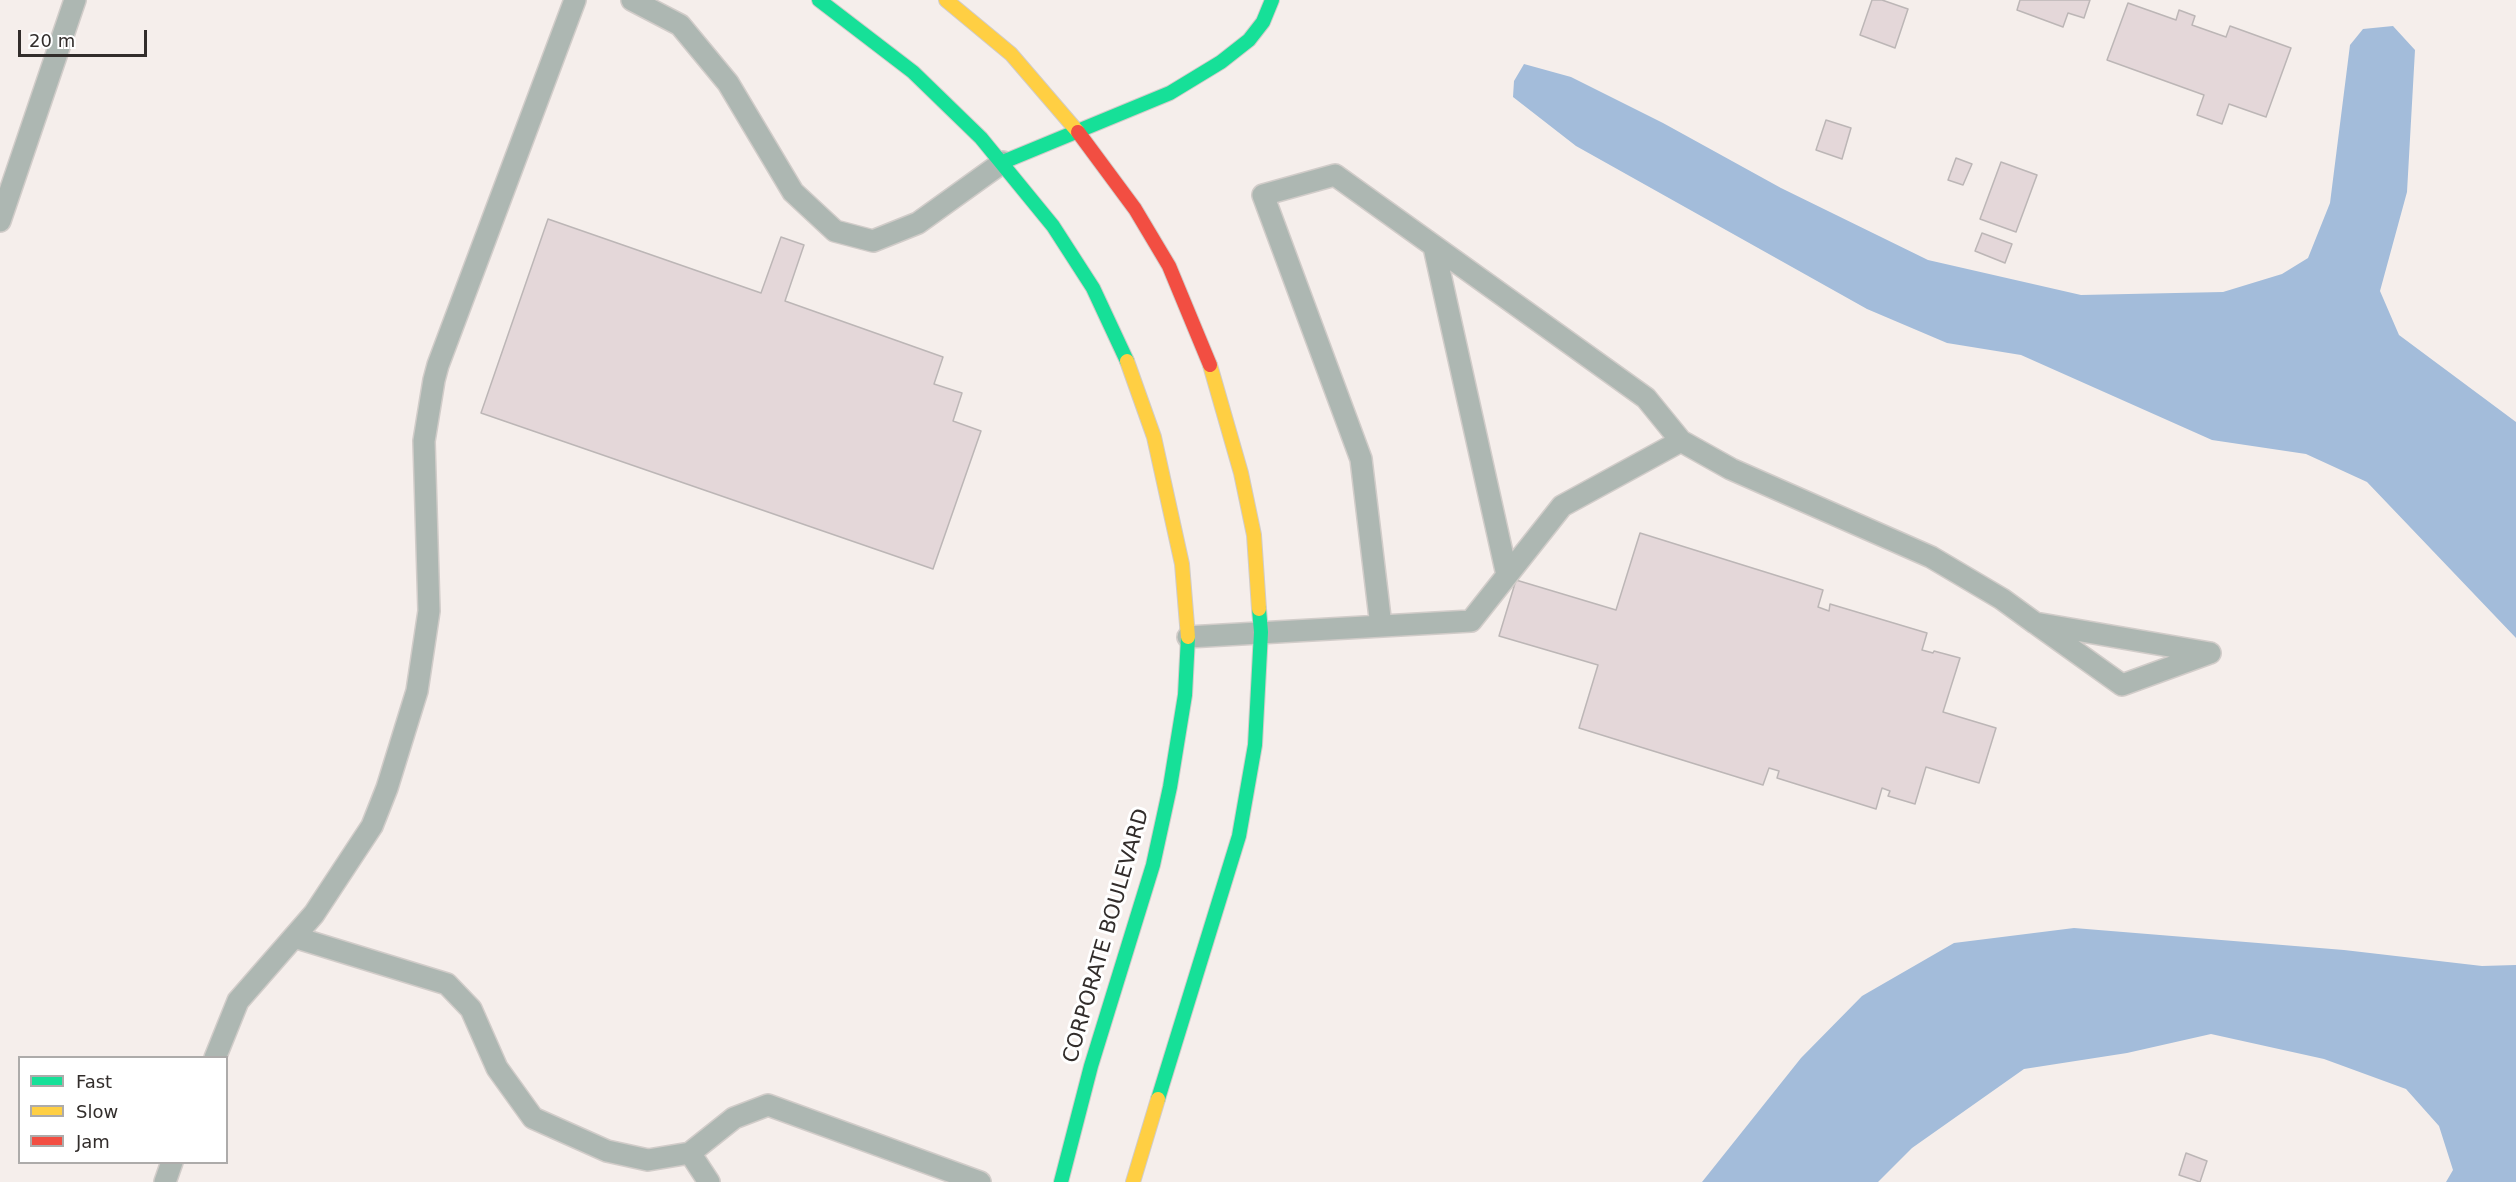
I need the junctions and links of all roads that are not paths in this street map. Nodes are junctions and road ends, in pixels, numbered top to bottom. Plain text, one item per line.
1 (75, 0) edge
2 (575, 0) edge
3 (632, 0) edge
4 (819, 0) edge
5 (946, 0) edge
6 (1272, 0) edge
7 (1077, 130) junction
8 (1003, 162) junction
9 (0, 221) edge
10 (1434, 247) junction
11 (1681, 441) junction
12 (1507, 575) junction
13 (2035, 623) junction
14 (1381, 626) junction
15 (1261, 632) junction
16 (1188, 637) junction
17 (294, 937) junction
18 (216, 1056) edge
19 (690, 1153) junction
20 (171, 1164) edge
21 (934, 1174) edge
22 (165, 1182) edge
23 (709, 1182) edge
24 (980, 1182) edge
25 (1061, 1182) edge
26 (1133, 1182) edge

1 - 9 lane
2 - 17 lane
3 - 8 lane
4 - 8 street, CORPORATE BOULEVARD
5 - 7 street
6 - 7 street
7 - 8 street
7 - 15 street
8 - 16 street, CORPORATE BOULEVARD
10 - 11 lane
10 - 12 lane
10 - 14 lane
11 - 12 lane
11 - 13 lane
12 - 14 lane
13 - 13 lane
14 - 15 lane
15 - 16 lane
15 - 26 street
16 - 25 street, CORPORATE BOULEVARD
17 - 18 lane
17 - 19 lane
19 - 21 lane
19 - 23 lane
20 - 22 lane
21 - 24 lane

